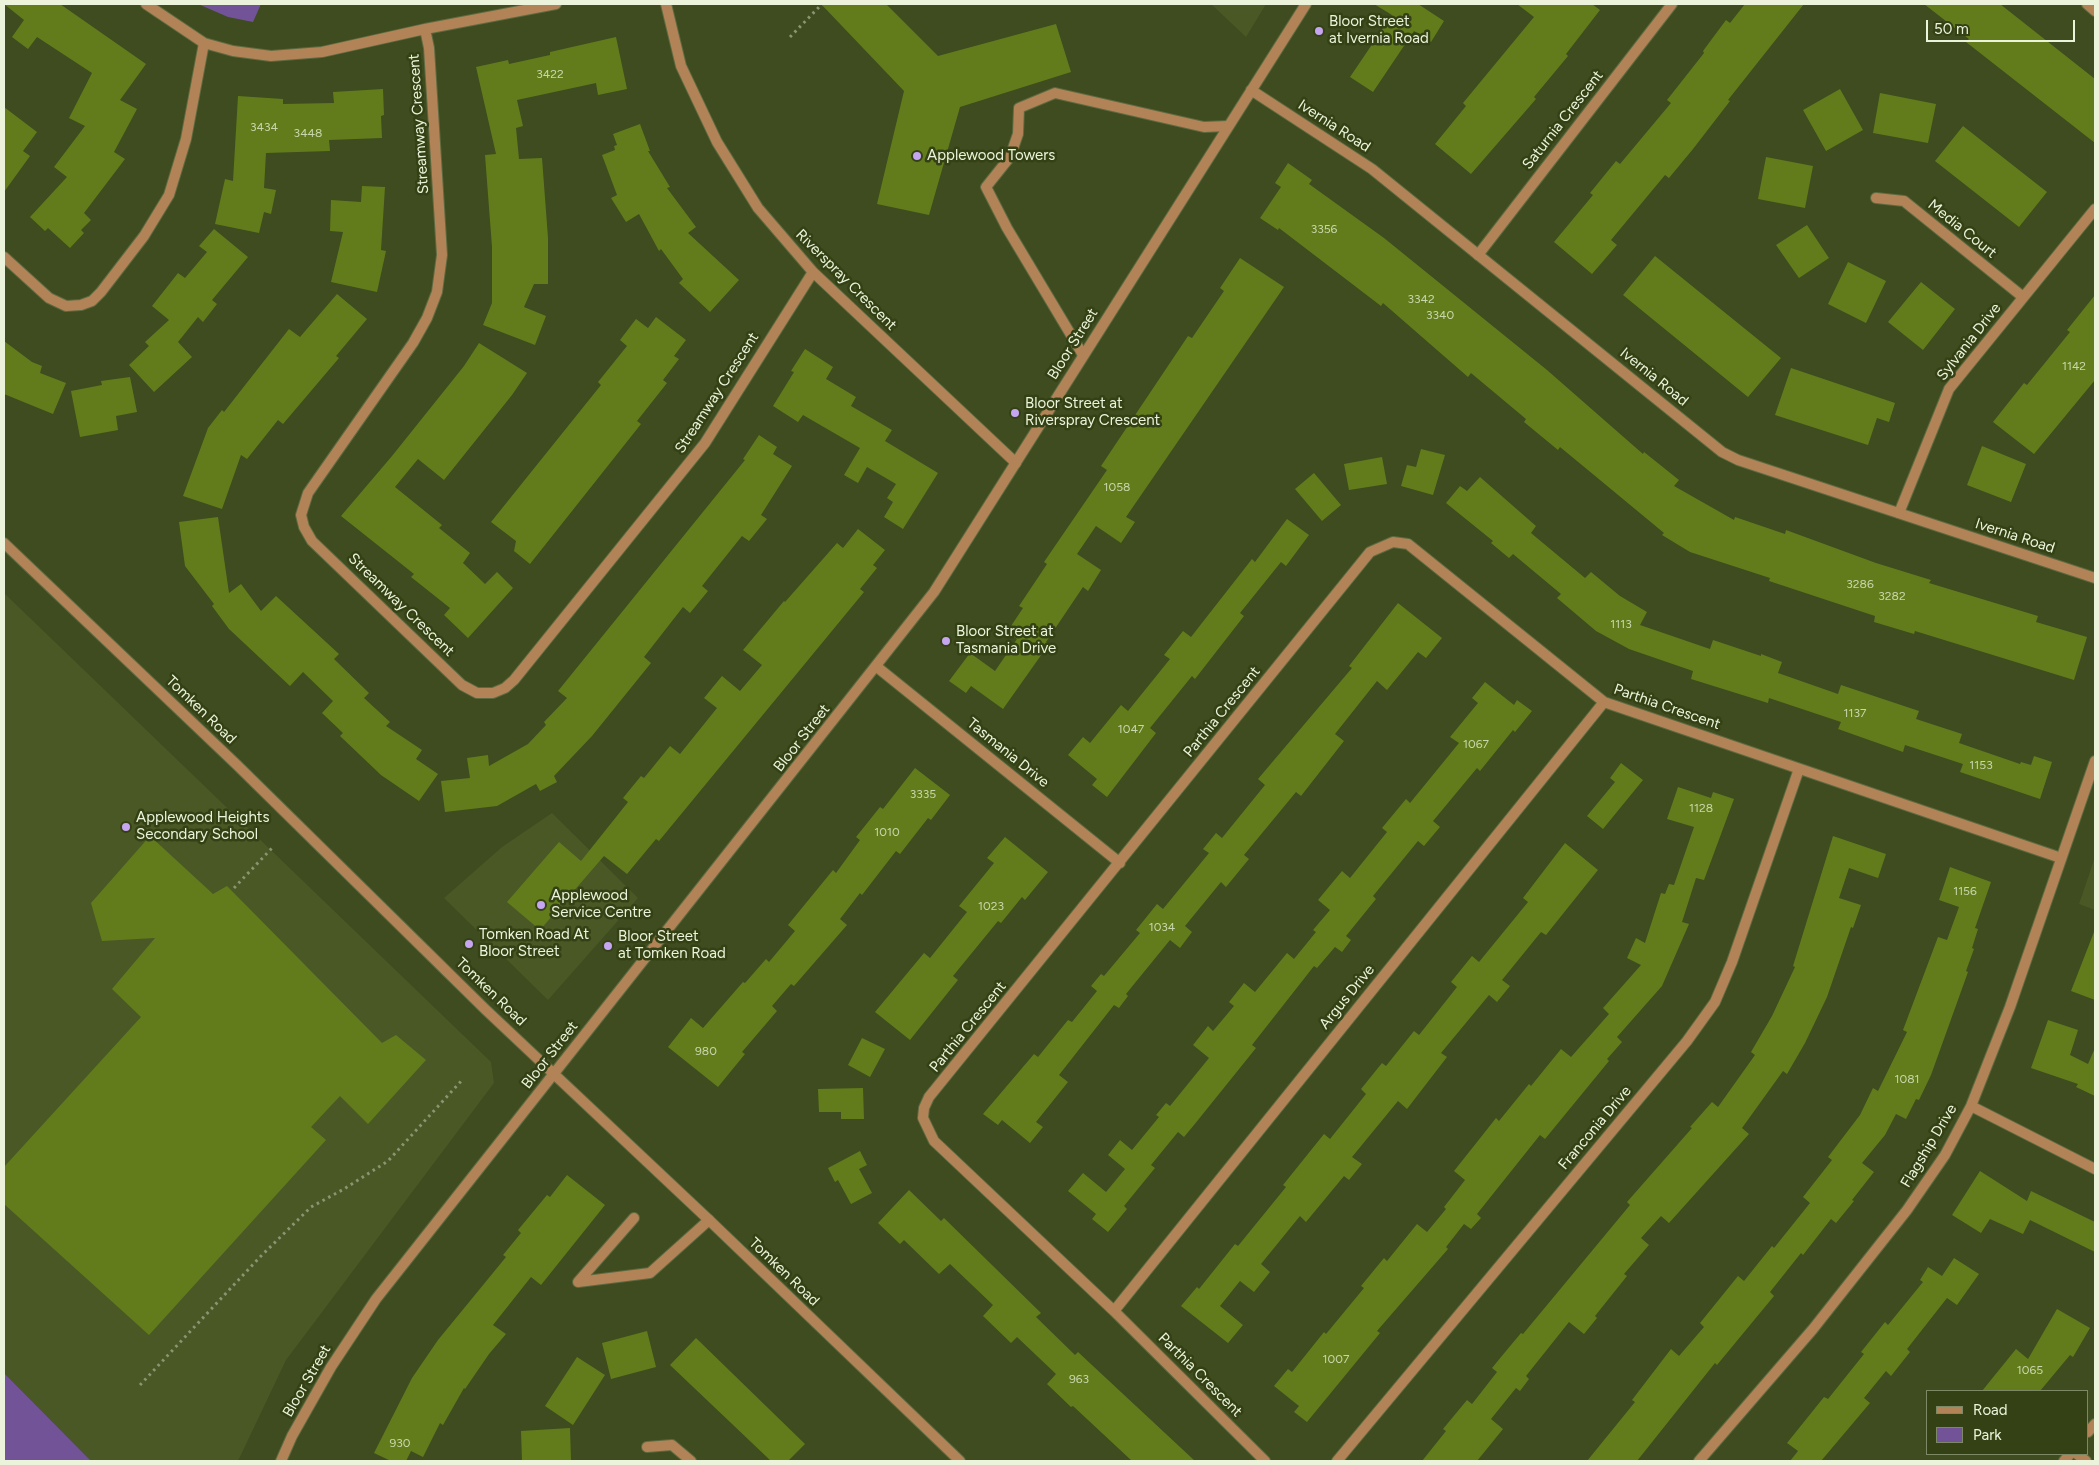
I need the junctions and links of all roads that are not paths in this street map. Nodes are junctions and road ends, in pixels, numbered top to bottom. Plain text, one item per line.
1 (146, 4) edge
2 (556, 4) edge
3 (666, 4) edge
4 (1306, 4) edge
5 (1672, 4) edge
6 (2087, 4) edge
7 (2095, 11) edge
8 (425, 29) junction
9 (204, 42) junction
10 (1251, 90) junction
11 (1228, 126) junction
12 (1876, 198) dead end
13 (2095, 209) edge
14 (1478, 255) junction
15 (4, 257) edge
16 (814, 272) junction
17 (2023, 297) junction
18 (1084, 355) junction
19 (1016, 463) junction
20 (1899, 513) junction
21 (4, 543) edge
22 (2095, 578) edge
23 (877, 667) junction
24 (1604, 702) junction
25 (2095, 761) edge
26 (1799, 769) junction
27 (2061, 858) junction
28 (1120, 863) junction
29 (554, 1075) junction
30 (1971, 1106) junction
31 (2095, 1170) edge
32 (634, 1218) dead end
33 (709, 1220) junction
34 (1114, 1311) junction
35 (647, 1447) dead end
36 (281, 1461) edge
37 (691, 1461) edge
38 (960, 1461) edge
39 (1265, 1461) edge
40 (1337, 1461) edge
41 (1699, 1461) edge

1 - 9 street
2 - 8 street
3 - 16 street, Riverspray Crescent
4 - 10 street, Bloor Street
5 - 14 street, Saturnia Crescent
6 - 7 street
8 - 9 street
8 - 16 street, Streamway Crescent
9 - 15 street
10 - 11 street, Bloor Street
10 - 14 street, Ivernia Road
11 - 18 street, Bloor Street
11 - 18 street
12 - 17 street, Media Court
13 - 17 street, Sylvania Drive
14 - 20 street, Ivernia Road
16 - 19 street, Riverspray Crescent
17 - 20 street, Sylvania Drive
18 - 19 street, Bloor Street
19 - 23 street, Bloor Street
20 - 22 street, Ivernia Road
21 - 29 street, Tomken Road
23 - 28 street, Tasmania Drive
23 - 29 street, Bloor Street
24 - 26 street, Parthia Crescent
24 - 28 street, Parthia Crescent
24 - 34 street, Argus Drive
25 - 27 street, Flagship Drive
26 - 27 street, Parthia Crescent
26 - 40 street, Franconia Drive
27 - 30 street, Flagship Drive
28 - 34 street, Parthia Crescent
29 - 33 street, Tomken Road
29 - 36 street, Bloor Street
30 - 31 street
30 - 41 street, Flagship Drive
32 - 33 street
33 - 38 street, Tomken Road
34 - 39 street, Parthia Crescent
35 - 37 street

